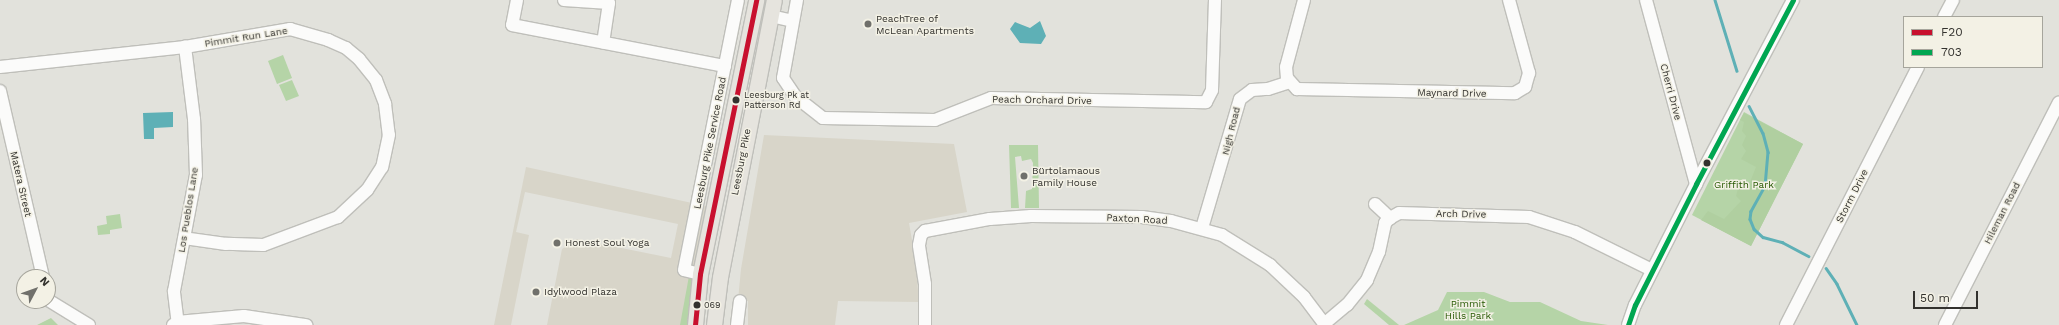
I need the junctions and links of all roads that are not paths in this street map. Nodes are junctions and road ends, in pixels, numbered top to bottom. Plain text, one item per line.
1 (517, 0) edge
2 (564, 0) edge
3 (738, 0) edge
4 (756, 0) edge
5 (774, 0) edge
6 (797, 0) edge
7 (1215, 0) edge
8 (1304, 0) edge
9 (1509, 0) edge
10 (1646, 0) edge
11 (1793, 0) edge
12 (1953, 0) edge
13 (771, 16) junction
14 (1945, 16) edge
15 (792, 20) junction
16 (603, 43) junction
17 (185, 47) junction
18 (725, 66) junction
19 (0, 67) edge
20 (1917, 68) edge
21 (1289, 82) junction
22 (0, 91) edge
23 (2059, 102) edge
24 (1696, 184) junction
25 (1375, 204) dead end
26 (1390, 218) junction
27 (1202, 228) junction
28 (184, 238) junction
29 (41, 269) edge
30 (1652, 270) junction
31 (700, 274) junction
32 (740, 300) dead end
33 (56, 305) edge
34 (176, 324) edge
35 (1324, 324) edge
36 (89, 325) edge
37 (306, 325) edge
38 (695, 325) edge
39 (714, 325) edge
40 (737, 325) edge
41 (924, 325) edge
42 (1628, 325) edge
43 (1786, 325) edge
44 (1945, 325) edge

1 - 16 street
2 - 16 street
3 - 18 street, Leesburg Pike Service Road
4 - 31 main road, Leesburg Pike
5 - 13 main road, Leesburg Pike
6 - 15 street, Peach Orchard Drive
7 - 15 street, Peach Orchard Drive
8 - 21 street
9 - 21 street, Maynard Drive
10 - 24 street, Cherri Drive
11 - 24 street
12 - 14 street
13 - 15 street
13 - 39 main road, Leesburg Pike
16 - 18 street
17 - 19 street, Pimmit Run Lane
17 - 28 street, Los Pueblos Lane
17 - 28 street, Pimmit Run Lane
18 - 31 street, Leesburg Pike Service Road
20 - 43 street, Storm Drive
21 - 27 street, Nigh Road
22 - 29 street, Matera Street
23 - 44 street, Hileman Road
24 - 30 street
25 - 26 street
26 - 30 street, Arch Drive
26 - 35 street
27 - 35 street, Paxton Road
27 - 41 street, Paxton Road
28 - 34 street, Los Pueblos Lane
30 - 42 street
31 - 38 main road, Leesburg Pike
32 - 40 street
33 - 36 street
34 - 37 street

